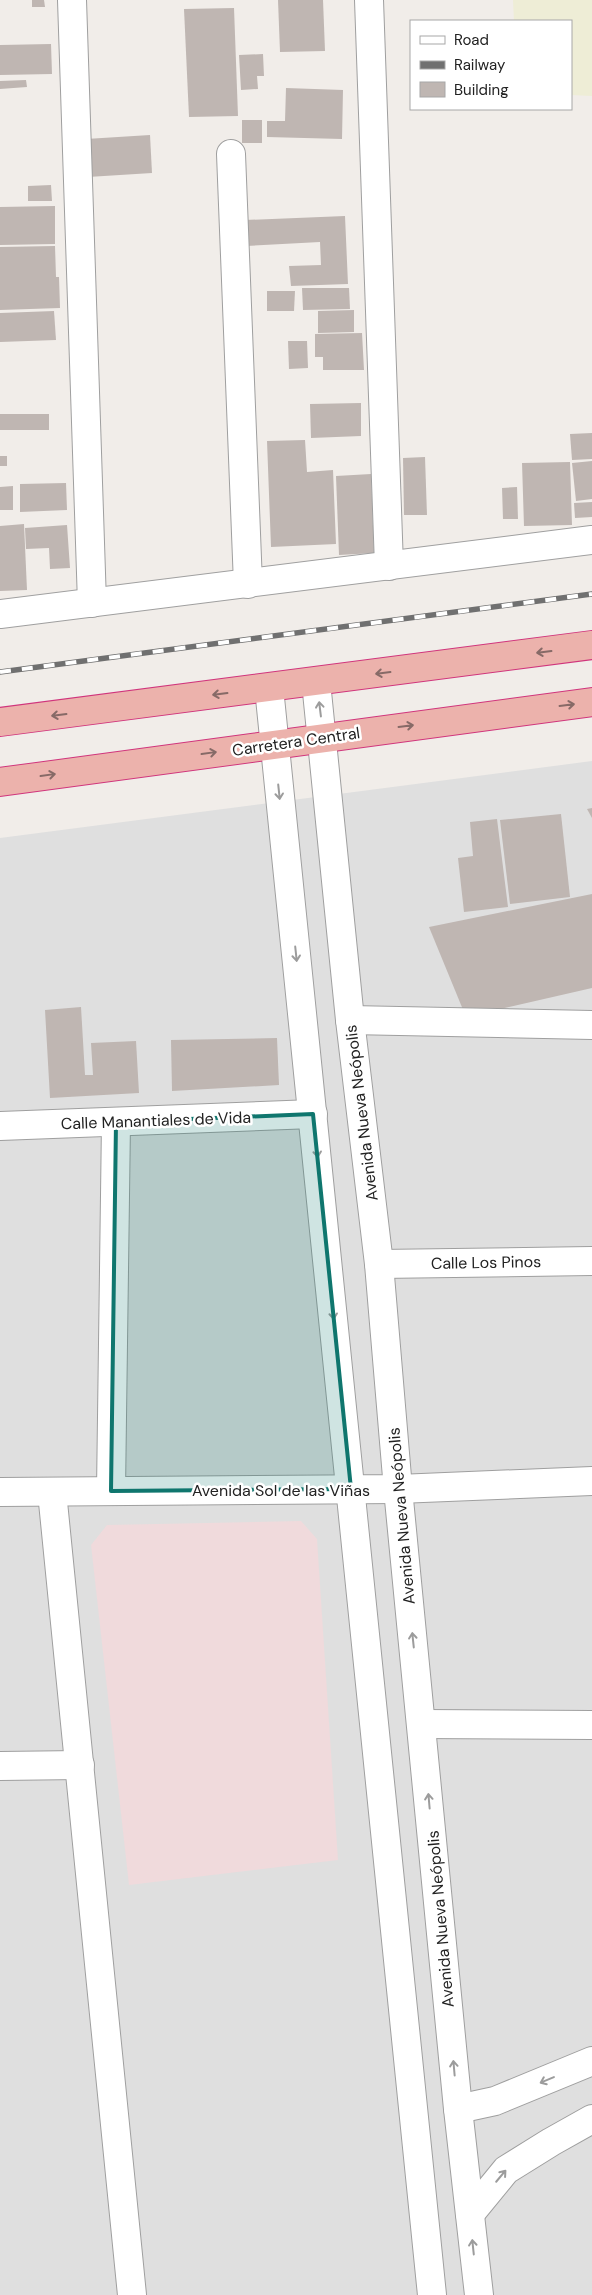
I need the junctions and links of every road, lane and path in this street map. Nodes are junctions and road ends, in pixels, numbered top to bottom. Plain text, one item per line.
1 (72, 0) edge
2 (369, 0) edge
3 (231, 154) dead end
4 (592, 540) edge
5 (389, 566) junction
6 (248, 584) junction
7 (92, 603) junction
8 (0, 614) edge
9 (592, 645) edge
10 (316, 682) junction
11 (269, 688) junction
12 (592, 702) edge
13 (0, 722) edge
14 (323, 737) junction
15 (274, 744) junction
16 (0, 782) edge
17 (350, 1020) junction
18 (592, 1025) edge
19 (313, 1114) junction
20 (116, 1122) junction
21 (0, 1126) edge
22 (592, 1261) edge
23 (379, 1264) junction
24 (592, 1481) edge
25 (352, 1489) junction
26 (398, 1489) junction
27 (111, 1491) junction
28 (0, 1492) edge
29 (52, 1492) junction
30 (422, 1724) junction
31 (592, 1725) edge
32 (80, 1765) junction
33 (0, 1766) edge
34 (592, 2061) edge
35 (458, 2109) junction
36 (592, 2120) edge
37 (470, 2214) junction
38 (132, 2295) edge
39 (432, 2295) edge
40 (479, 2295) edge

1 - 7 street
2 - 5 street
3 - 6 street
4 - 5 street
5 - 6 street
6 - 7 street
7 - 8 street
9 -> 10 highway
10 - 11 highway
14 -> 10 street, Avenida Nueva Neópolis
11 -> 13 highway
11 - 15 street
14 -> 12 highway, Carretera Central
14 - 15 highway, Carretera Central
14 - 17 street, Avenida Nueva Neópolis
16 -> 15 highway, Carretera Central
15 -> 19 street
17 - 18 street
17 - 23 street, Avenida Nueva Neópolis
19 - 20 street, Calle Manantiales de Vida
19 -> 25 street
20 - 21 street, Calle Manantiales de Vida
20 - 27 street
22 - 23 street, Calle Los Pinos
23 - 26 street, Avenida Nueva Neópolis
24 - 26 street, Avenida Sol de las Viñas
25 - 26 street, Avenida Sol de las Viñas
25 - 27 street, Avenida Sol de las Viñas
25 - 39 street
30 -> 26 street, Avenida Nueva Neópolis
27 - 29 street, Avenida Sol de las Viñas
28 - 29 street, Avenida Sol de las Viñas
29 - 32 street
30 - 31 street
35 -> 30 street, Avenida Nueva Neópolis
32 - 33 street
32 - 38 street
34 -> 35 street
35 - 37 street, Avenida Nueva Neópolis
37 -> 36 street
40 -> 37 street, Avenida Nueva Neópolis

